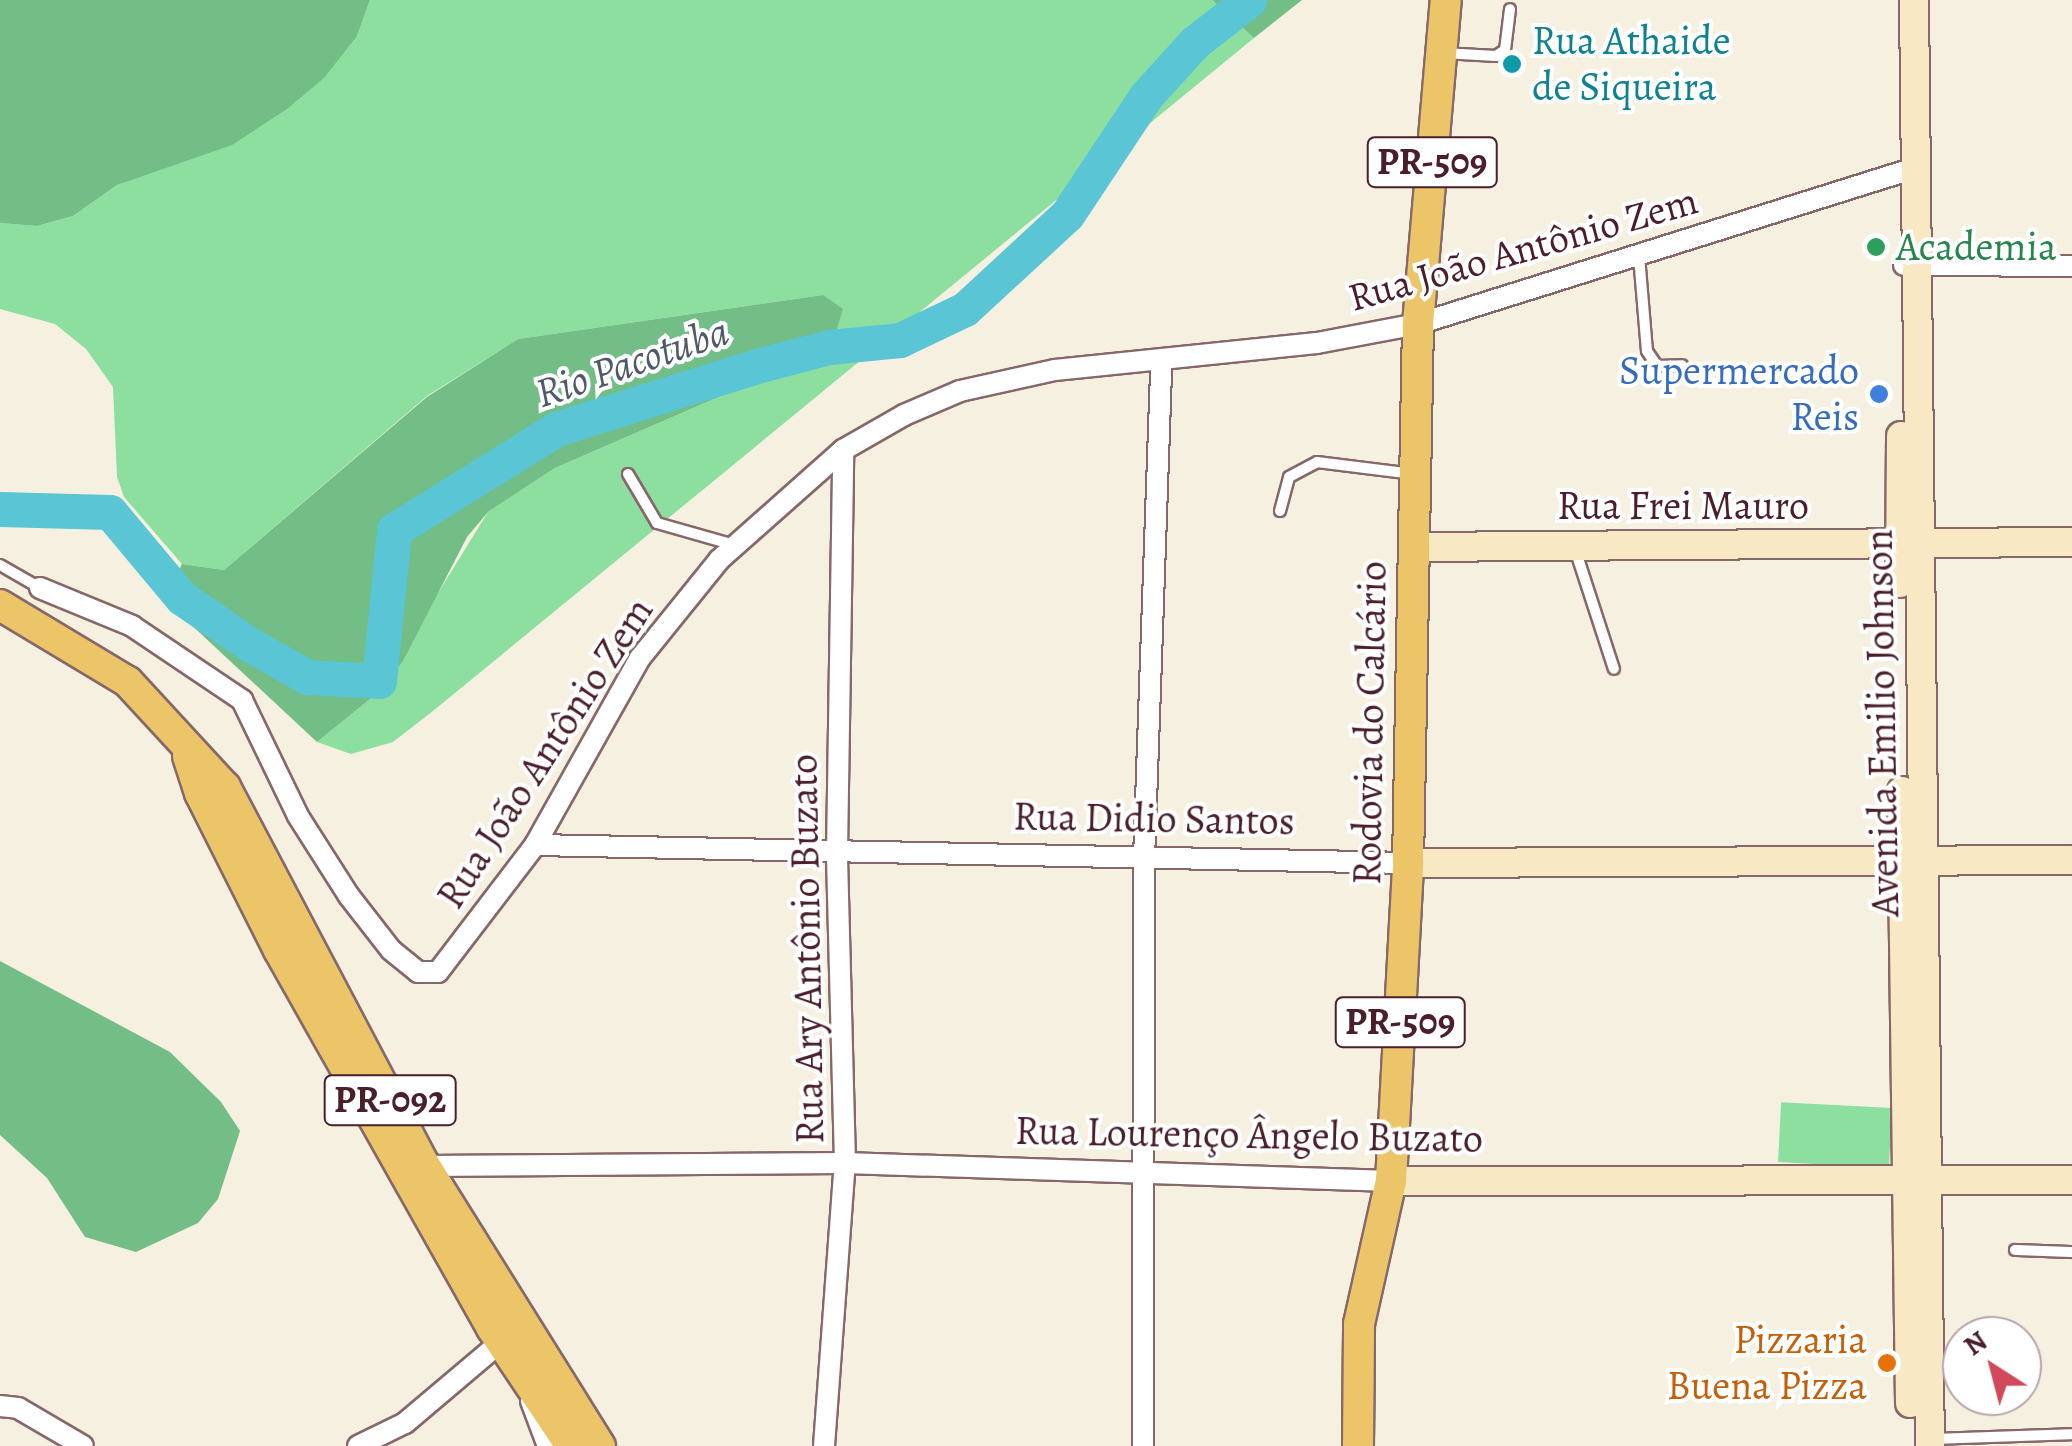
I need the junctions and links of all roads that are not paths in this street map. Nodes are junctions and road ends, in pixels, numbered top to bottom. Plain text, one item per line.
1 (1446, 0) edge
2 (1896, 0) edge
3 (1914, 0) edge
4 (1510, 9) dead end
5 (1442, 53) junction
6 (1910, 170) junction
7 (1638, 255) junction
8 (1912, 265) junction
9 (2072, 266) edge
10 (1418, 324) junction
11 (1161, 361) junction
12 (1682, 365) dead end
13 (842, 450) junction
14 (628, 474) dead end
15 (1416, 474) junction
16 (1280, 511) dead end
17 (2072, 542) edge
18 (1909, 544) junction
19 (734, 545) junction
20 (1574, 546) junction
21 (1414, 547) junction
22 (0, 564) edge
23 (40, 588) joint
24 (0, 605) edge
25 (1614, 669) dead end
26 (187, 753) junction
27 (536, 845) junction
28 (837, 852) junction
29 (1144, 860) junction
30 (2072, 860) edge
31 (1408, 864) junction
32 (1914, 864) junction
33 (845, 1163) junction
34 (424, 1166) junction
35 (1148, 1175) junction
36 (2072, 1180) edge
37 (1391, 1181) junction
38 (1915, 1184) junction
39 (2014, 1250) dead end
40 (2072, 1252) edge
41 (501, 1342) junction
42 (529, 1384) junction
43 (0, 1406) edge
44 (2072, 1434) edge
45 (1924, 1444) edge
46 (83, 1446) edge
47 (358, 1446) edge
48 (548, 1446) edge
49 (571, 1446) edge
50 (600, 1446) edge
51 (824, 1446) edge
52 (1143, 1446) edge
53 (1358, 1446) edge

1 - 5 main road, Rodovia do Calcário / PR-509
2 - 6 street, Avenida Emilio Johnson
3 - 6 street, Avenida Emilio Johnson
4 - 5 lane
5 - 10 main road, Rodovia do Calcário / PR-509
6 - 7 street, Rua João Antônio Zem
6 - 8 street, Avenida Emilio Johnson
7 - 10 street, Rua João Antônio Zem
7 - 12 lane
8 - 9 street
8 - 18 street, Avenida Emilio Johnson
10 - 11 street, Rua João Antônio Zem
10 - 15 main road, Rodovia do Calcário / PR-509
11 - 13 street, Rua João Antônio Zem
11 - 29 street
13 - 19 street, Rua João Antônio Zem
13 - 28 street, Rua Ary Antônio Buzato
14 - 19 lane
15 - 16 lane
15 - 21 main road, Rodovia do Calcário / PR-509
17 - 18 street, Rua Frei Mauro
18 - 20 street, Rua Frei Mauro
18 - 32 street, Avenida Emilio Johnson
19 - 27 street, Rua João Antônio Zem
20 - 21 street, Rua Frei Mauro
20 - 25 lane
21 - 31 main road, Rodovia do Calcário / PR-509
22 - 23 lane
23 - 27 street, Rua João Antônio Zem
24 - 26 main road, PR-092
26 - 34 main road, PR-092
26 - 41 main road, PR-092
27 - 28 street, Rua Didio Santos
28 - 29 street, Rua Didio Santos
28 - 33 street, Rua Ary Antônio Buzato
29 - 31 street, Rua Didio Santos
29 - 35 street
30 - 32 street, Rua Didio Santos
31 - 32 street, Rua Didio Santos
31 - 37 main road, Rodovia do Calcário / PR-509
32 - 38 street, Avenida Emilio Johnson
33 - 34 street, Rua Lourenço Ângelo Buzato
33 - 35 street, Rua Lourenço Ângelo Buzato
33 - 51 street, Rua Ary Antônio Buzato
34 - 50 main road, PR-092
35 - 37 street, Rua Lourenço Ângelo Buzato
35 - 52 street
36 - 38 street, Rua Lourenço Ângelo Buzato
37 - 38 street, Rua Lourenço Ângelo Buzato
37 - 53 main road, Rodovia do Calcário / PR-509
38 - 45 street, Avenida Emilio Johnson
39 - 40 lane
41 - 42 main road, PR-092
41 - 47 street
42 - 48 street
42 - 49 main road, PR-092
43 - 46 street
44 - 45 lane

